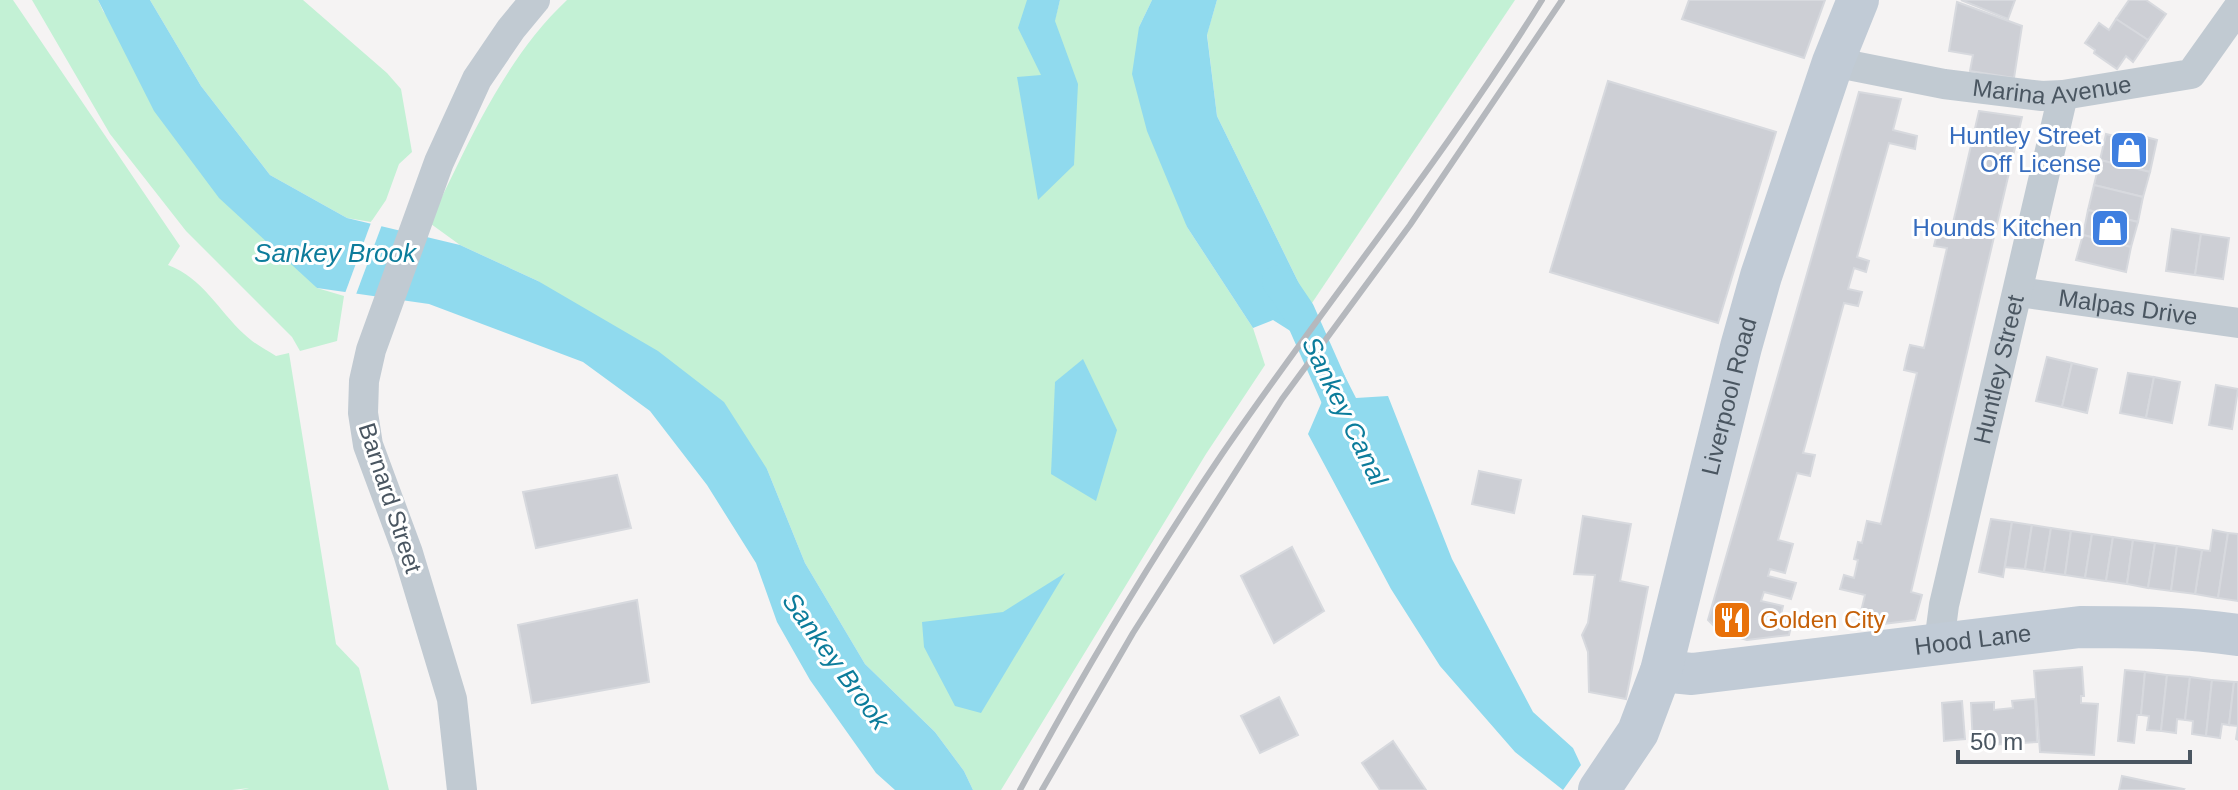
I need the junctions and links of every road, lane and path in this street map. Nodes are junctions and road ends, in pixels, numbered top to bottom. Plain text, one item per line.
1 (535, 0) edge
2 (1858, 0) edge
3 (2238, 8) edge
4 (1833, 62) junction
5 (2063, 95) junction
6 (2019, 292) junction
7 (2238, 323) edge
8 (2238, 635) edge
9 (1939, 643) junction
10 (1661, 671) junction
11 (1602, 786) edge
12 (462, 790) edge

1 - 12 street, Barnard Street
2 - 4 street, Liverpool Road
3 - 5 street, Marina Avenue
4 - 5 street, Marina Avenue
4 - 10 street, Liverpool Road
5 - 6 street, Huntley Street
6 - 7 street, Malpas Drive
6 - 9 street, Huntley Street
8 - 9 street, Hood Lane
9 - 10 street, Hood Lane
10 - 11 street, Liverpool Road

